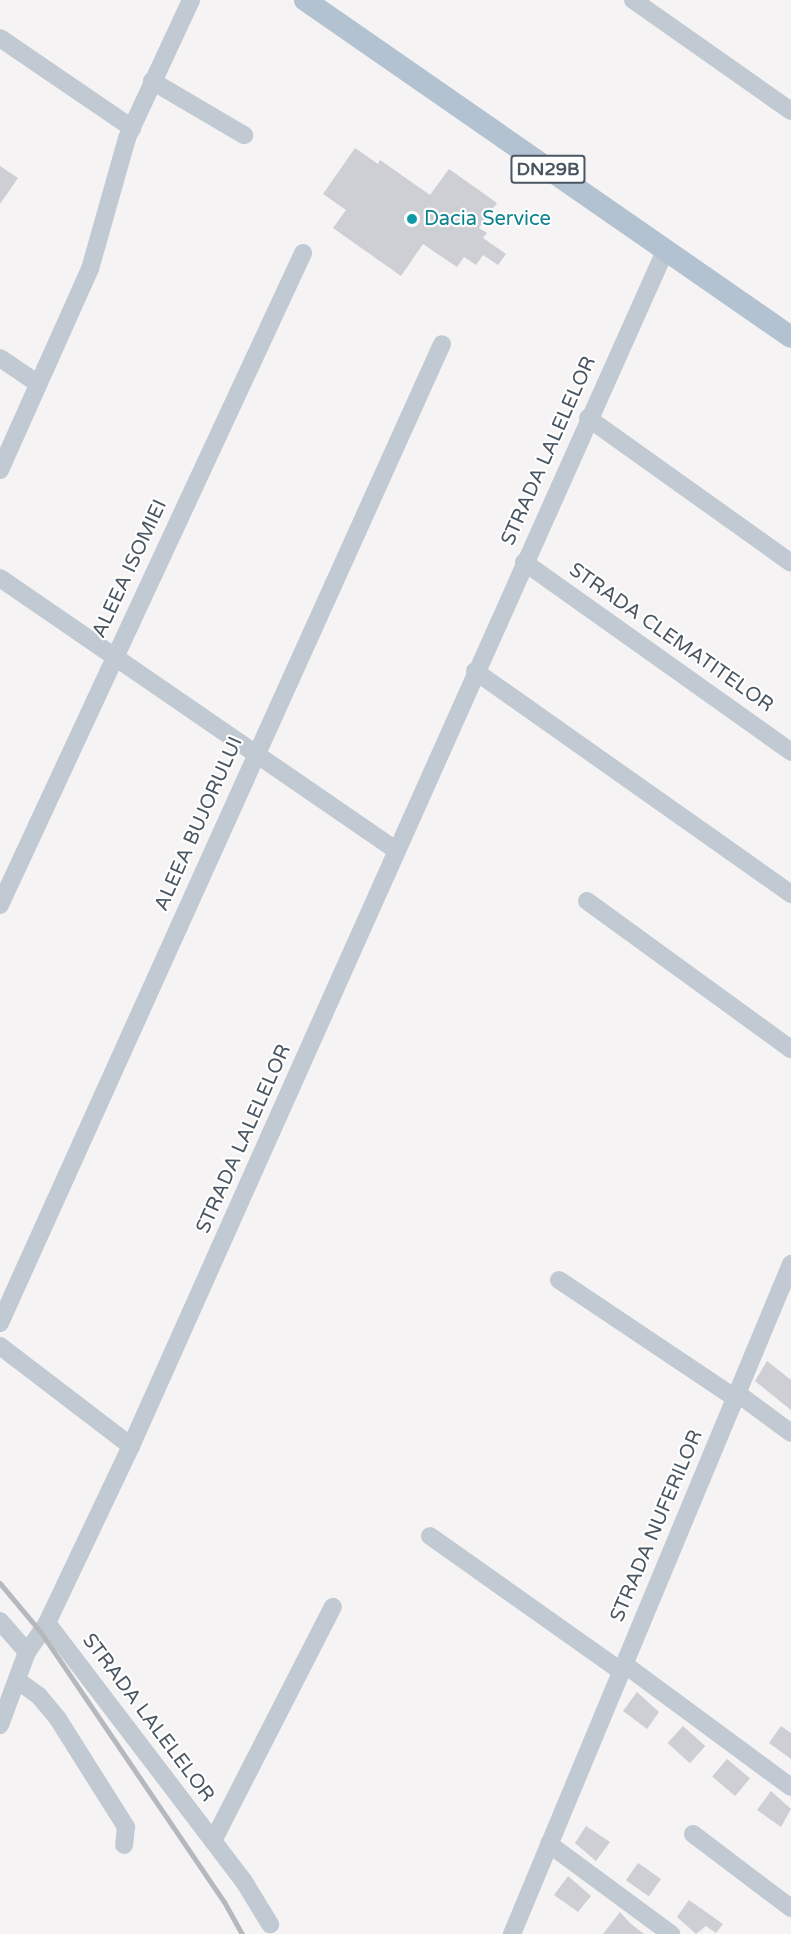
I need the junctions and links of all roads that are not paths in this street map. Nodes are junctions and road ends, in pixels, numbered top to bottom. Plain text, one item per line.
1 (191, 0) edge
2 (305, 0) edge
3 (633, 0) edge
4 (0, 38) edge
5 (152, 81) junction
6 (791, 111) edge
7 (132, 128) junction
8 (244, 135) dead end
9 (665, 251) junction
10 (303, 253) dead end
11 (791, 337) edge
12 (442, 344) dead end
13 (0, 358) edge
14 (37, 383) junction
15 (588, 418) junction
16 (0, 470) edge
17 (524, 562) junction
18 (791, 563) edge
19 (0, 578) edge
20 (115, 654) junction
21 (475, 671) junction
22 (791, 752) edge
23 (257, 753) junction
24 (396, 850) junction
25 (791, 894) edge
26 (587, 901) dead end
27 (0, 905) edge
28 (791, 1049) edge
29 (791, 1264) edge
30 (559, 1280) dead end
31 (0, 1323) edge
32 (0, 1346) edge
33 (736, 1395) junction
34 (791, 1433) edge
35 (131, 1446) junction
36 (430, 1536) dead end
37 (333, 1607) dead end
38 (0, 1621) edge
39 (47, 1623) junction
40 (27, 1652) junction
41 (622, 1668) junction
42 (17, 1680) junction
43 (5, 1696) edge
44 (0, 1725) edge
45 (791, 1787) edge
46 (693, 1834) dead end
47 (213, 1841) junction
48 (549, 1844) junction
49 (124, 1845) dead end
50 (791, 1908) edge
51 (270, 1924) dead end
52 (512, 1934) edge
53 (671, 1934) edge

1 - 5 street
2 - 9 main road, DN29B
3 - 6 street
4 - 7 street
5 - 7 street
5 - 8 street
7 - 14 street
9 - 11 main road, DN29B
9 - 15 street, STRADA LALELELOR
10 - 20 street, ALEEA ISOMIEI
12 - 23 street, ALEEA BUJORULUI
13 - 14 street
14 - 16 street
15 - 17 street, STRADA LALELELOR
15 - 18 street
17 - 21 street, STRADA LALELELOR
17 - 22 street, STRADA CLEMATITELOR
19 - 20 street
20 - 23 street
20 - 27 street, ALEEA ISOMIEI
21 - 24 street, STRADA LALELELOR
21 - 25 street
23 - 24 street
23 - 31 street, ALEEA BUJORULUI
24 - 35 street, STRADA LALELELOR
26 - 28 street
29 - 33 street, STRADA NUFERILOR
30 - 33 street
32 - 35 street
33 - 34 street
33 - 41 street, STRADA NUFERILOR
35 - 39 street, STRADA LALELELOR
36 - 41 street
37 - 47 street, STRADA LALELELOR
38 - 40 street
39 - 40 street, STRADA LALELELOR
39 - 47 street, STRADA LALELELOR
40 - 42 street, STRADA LALELELOR
41 - 45 street
41 - 48 street, STRADA NUFERILOR
42 - 43 street, STRADA LALELELOR
42 - 49 street
43 - 44 street, STRADA LALELELOR
46 - 50 street
47 - 51 street, STRADA LALELELOR
48 - 52 street, STRADA NUFERILOR
48 - 53 street

